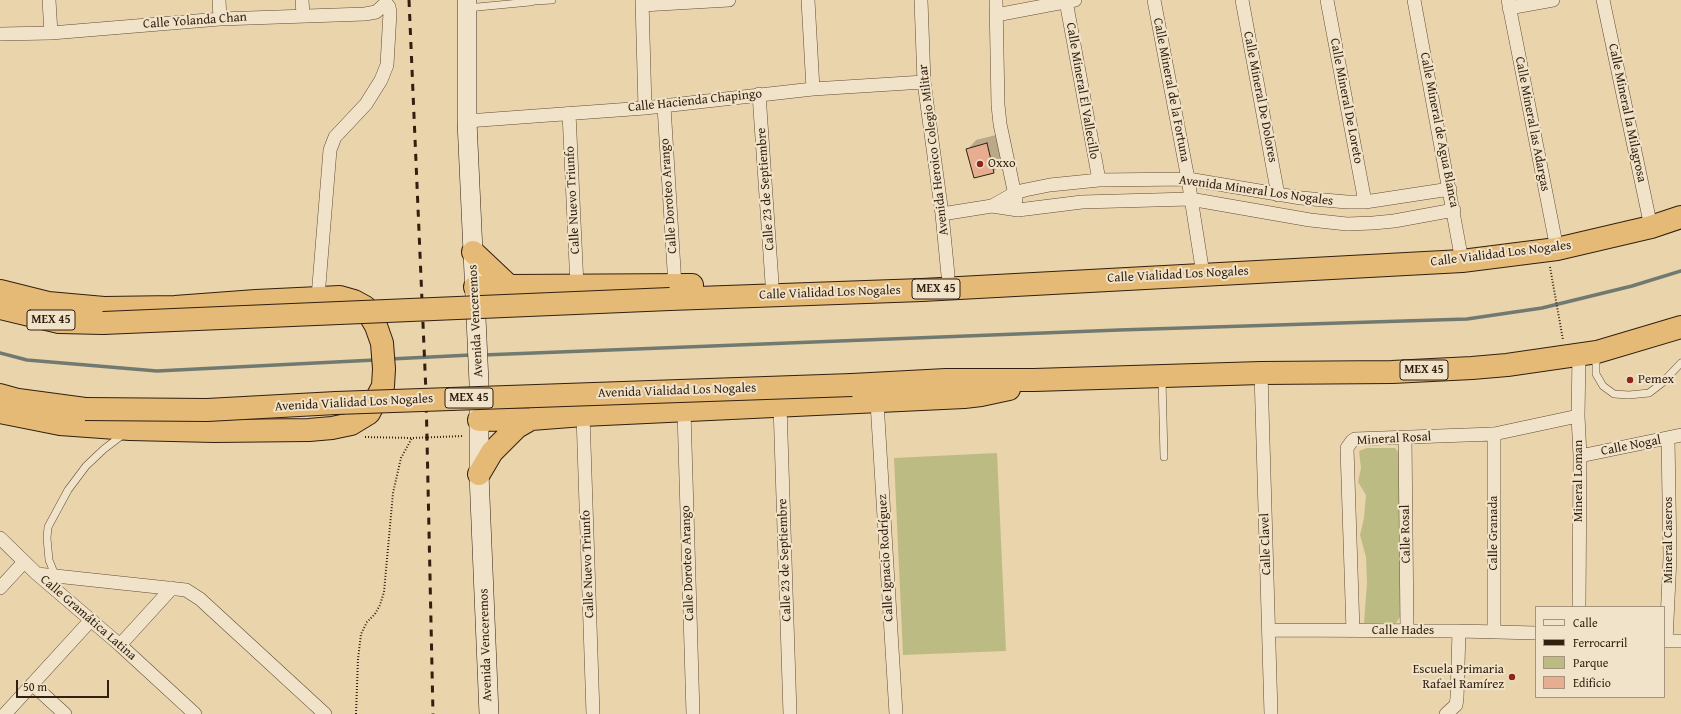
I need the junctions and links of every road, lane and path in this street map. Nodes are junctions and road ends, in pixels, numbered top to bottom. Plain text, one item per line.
1 (49, 0) edge
2 (219, 0) edge
3 (302, 0) edge
4 (552, 0) edge
5 (729, 0) edge
6 (808, 0) edge
7 (921, 0) edge
8 (996, 0) edge
9 (1154, 0) edge
10 (1242, 0) edge
11 (1327, 0) edge
12 (1414, 0) edge
13 (1554, 0) edge
14 (1603, 0) edge
15 (534, 1) edge
16 (1070, 1) edge
17 (386, 2) edge
18 (642, 2) edge
19 (467, 4) edge
20 (1509, 4) edge
21 (303, 15) junction
22 (996, 15) junction
23 (220, 19) junction
24 (51, 33) junction
25 (0, 34) edge
26 (924, 82) junction
27 (813, 89) junction
28 (759, 94) junction
29 (664, 106) junction
30 (645, 108) junction
31 (569, 113) junction
32 (466, 120) junction
33 (1188, 179) junction
34 (1099, 180) junction
35 (1450, 188) junction
36 (1015, 193) junction
37 (1278, 195) junction
38 (1190, 199) junction
39 (1365, 202) junction
40 (992, 206) junction
41 (1018, 210) junction
42 (1454, 210) junction
43 (942, 214) junction
44 (1681, 217) edge
45 (1651, 227) junction
46 (473, 252) junction
47 (1553, 257) junction
48 (1462, 261) junction
49 (1203, 274) junction
50 (948, 275) junction
51 (1070, 282) junction
52 (772, 283) junction
53 (509, 286) junction
54 (577, 286) junction
55 (475, 287) junction
56 (0, 291) edge
57 (672, 293) junction
58 (318, 297) junction
59 (0, 308) edge
60 (1681, 327) edge
61 (1563, 340) dead end
62 (1588, 354) junction
63 (1681, 363) edge
64 (1261, 373) junction
65 (1162, 377) junction
66 (1034, 380) junction
67 (0, 395) edge
68 (877, 402) junction
69 (780, 405) junction
70 (684, 411) junction
71 (0, 412) edge
72 (583, 415) junction
73 (1578, 416) junction
74 (531, 419) junction
75 (479, 427) junction
76 (130, 429) junction
77 (1494, 434) junction
78 (364, 436) dead end
79 (1681, 436) edge
80 (1405, 437) junction
81 (412, 438) junction
82 (1668, 439) junction
83 (1580, 456) junction
84 (1164, 457) dead end
85 (479, 474) junction
86 (0, 538) edge
87 (1676, 557) edge
88 (24, 562) junction
89 (37, 574) junction
90 (55, 575) junction
91 (0, 588) edge
92 (172, 588) junction
93 (1579, 606) edge
94 (90, 621) junction
95 (1269, 630) junction
96 (1407, 630) junction
97 (1354, 631) junction
98 (1459, 631) junction
99 (1494, 631) junction
100 (1535, 633) edge
101 (1665, 641) edge
102 (1681, 641) edge
103 (120, 645) junction
104 (32, 684) junction
105 (5, 714) edge
106 (65, 714) edge
107 (195, 714) edge
108 (325, 714) edge
109 (356, 714) edge
110 (489, 714) edge
111 (593, 714) edge
112 (693, 714) edge
113 (790, 714) edge
114 (896, 714) edge
115 (1271, 714) edge
116 (1446, 714) edge

1 - 24 street
2 - 23 street
3 - 21 street
4 - 15 lane
5 - 18 street
6 - 27 street
7 - 26 street, Avenida Heroico Colegio Militar
8 - 22 street
9 - 33 street, Calle Mineral de la Fortuna
10 - 37 street, Calle Mineral De Dolores
11 - 39 street, Calle Mineral De Loreto
12 - 35 street, Calle Mineral de Agua Blanca
13 - 20 street
14 - 45 street, Calle Mineral la Milagrosa
15 - 19 lane
16 - 22 street
16 - 34 street, Calle Mineral El Vallecillo
17 - 21 street, Calle Yolanda Chan
17 - 58 street
18 - 30 street
19 - 32 street, Avenida Venceremos
20 - 47 street, Calle Mineral las Adargas
21 - 23 street, Calle Yolanda Chan
22 - 36 street
23 - 24 street, Calle Yolanda Chan
24 - 25 street, Calle Yolanda Chan
26 - 27 street, Calle Hacienda Chapingo
26 - 43 street, Avenida Heroico Colegio Militar
27 - 28 street, Calle Hacienda Chapingo
28 - 29 street, Calle Hacienda Chapingo
28 - 52 street, Calle 23 de Septiembre
29 - 30 street, Calle Hacienda Chapingo
29 - 57 street, Calle Doroteo Arango
30 - 31 street, Calle Hacienda Chapingo
31 - 32 street, Calle Hacienda Chapingo
31 - 54 street, Calle Nuevo Triunfo
32 - 46 street, Avenida Venceremos
33 - 34 street, Avenida Mineral Los Nogales
33 - 37 street, Avenida Mineral Los Nogales
33 - 38 street, Calle Mineral de la Fortuna
34 - 36 street, Avenida Mineral Los Nogales
35 - 39 street, Avenida Mineral Los Nogales
35 - 42 street, Calle Mineral de Agua Blanca
36 - 40 street, Avenida Mineral Los Nogales
36 - 41 street
37 - 39 street, Avenida Mineral Los Nogales
38 - 41 street
38 - 42 street
38 - 49 street, Calle Mineral de la Fortuna
40 - 41 street
40 - 43 street
42 - 48 street, Calle Mineral de Agua Blanca
43 - 50 street, Avenida Heroico Colegio Militar
44 - 45 highway, Calle Vialidad Los Nogales / MEX 45
45 - 47 highway, Calle Vialidad Los Nogales / MEX 45
46 - 53 highway
46 - 55 street, Avenida Venceremos
47 - 48 highway, Calle Vialidad Los Nogales / MEX 45
47 - 61 path
48 - 49 highway, Calle Vialidad Los Nogales / MEX 45
49 - 51 highway, Calle Vialidad Los Nogales / MEX 45
50 - 51 highway
50 - 52 highway
51 - 57 highway, Calle Vialidad Los Nogales / MEX 45
52 - 57 highway
53 - 54 highway
53 - 55 highway
54 - 57 highway
55 - 75 street, Avenida Venceremos
56 - 58 highway
57 - 59 highway, MEX 45, bridge
58 - 76 highway
60 - 62 highway, MEX 45
62 - 63 lane
62 - 64 highway, MEX 45
62 - 73 street, Mineral Loman
64 - 65 highway, MEX 45
64 - 95 street, Calle Clavel
65 - 66 highway, MEX 45
65 - 84 lane
66 - 67 highway, Avenida Vialidad Los Nogales / MEX 45, bridge
66 - 68 highway
68 - 69 highway
68 - 114 street, Calle Ignacio Rodríguez
69 - 70 highway
69 - 113 street, Calle 23 de Septiembre
70 - 72 highway
70 - 112 street, Calle Doroteo Arango
71 - 76 highway
72 - 74 highway
72 - 111 street, Calle Nuevo Triunfo
73 - 77 street, Mineral Rosal
73 - 83 street, Mineral Loman
74 - 75 highway
74 - 85 highway
75 - 81 path
75 - 85 street, Avenida Venceremos
76 - 90 lane
77 - 80 street, Mineral Rosal
77 - 99 street, Calle Granada
78 - 81 path
79 - 82 street, Calle Nogal
80 - 96 street, Calle Rosal
80 - 97 street, Mineral Rosal
81 - 109 path
82 - 83 street, Calle Nogal
82 - 87 street, Mineral Caseros
83 - 93 street, Mineral Loman
85 - 110 street, Avenida Venceremos
86 - 88 street, Calle Gramática Latina
87 - 101 street, Mineral Caseros
88 - 89 street, Calle Gramática Latina
88 - 91 street
89 - 90 street
89 - 94 street, Calle Gramática Latina
90 - 92 street
92 - 103 street
92 - 108 street
94 - 103 street, Calle Gramática Latina
94 - 104 street
95 - 97 street, Calle Hades
95 - 115 street, Calle Clavel
96 - 97 street, Calle Hades
96 - 98 street, Calle Hades
98 - 99 street, Calle Hades
98 - 116 street
99 - 100 street, Calle Hades
101 - 102 street
103 - 107 street, Calle Gramática Latina
104 - 105 street
104 - 106 street

